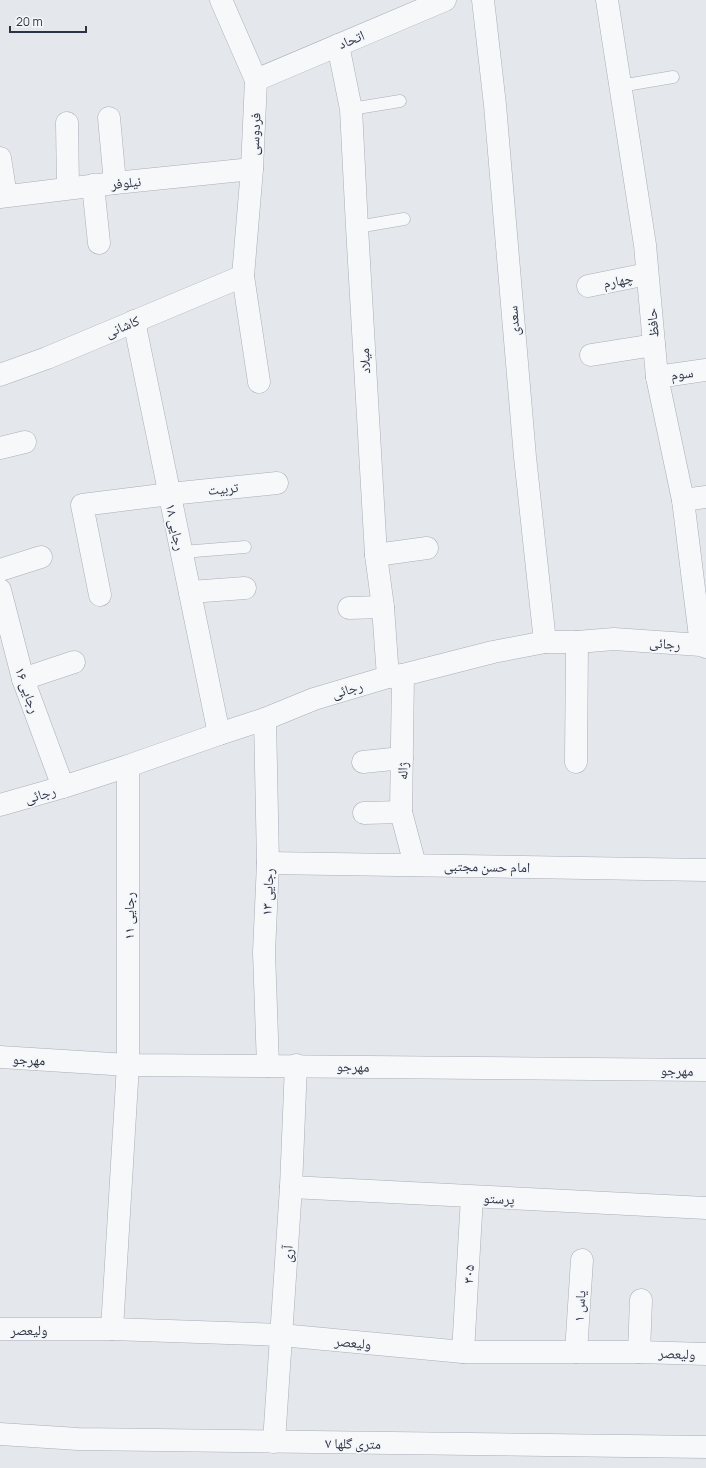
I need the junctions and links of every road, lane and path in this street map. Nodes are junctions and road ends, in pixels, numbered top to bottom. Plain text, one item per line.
1 (222, 0) edge
2 (446, 0) edge
3 (482, 0) edge
4 (607, 0) edge
5 (338, 45) junction
6 (673, 77) dead end
7 (256, 80) junction
8 (620, 86) junction
9 (400, 100) dead end
10 (351, 109) junction
11 (109, 118) dead end
12 (67, 123) dead end
13 (0, 158) edge
14 (252, 170) junction
15 (115, 183) junction
16 (93, 185) junction
17 (68, 188) junction
18 (3, 196) edge
19 (404, 219) dead end
20 (356, 227) junction
21 (99, 243) dead end
22 (647, 274) junction
23 (243, 276) junction
24 (588, 286) dead end
25 (134, 321) junction
26 (654, 345) junction
27 (591, 355) dead end
28 (706, 370) edge
29 (0, 375) edge
30 (657, 377) junction
31 (259, 382) dead end
32 (25, 442) dead end
33 (0, 448) edge
34 (276, 483) dead end
35 (170, 494) junction
36 (706, 497) edge
37 (683, 500) junction
38 (245, 547) dead end
39 (427, 548) dead end
40 (182, 552) junction
41 (376, 555) junction
42 (41, 557) dead end
43 (0, 570) edge
44 (245, 588) dead end
45 (0, 590) edge
46 (190, 592) junction
47 (100, 595) dead end
48 (383, 607) junction
49 (349, 608) dead end
50 (545, 642) junction
51 (577, 642) junction
52 (704, 646) edge
53 (74, 662) dead end
54 (396, 676) junction
55 (23, 679) junction
56 (265, 719) junction
57 (219, 734) junction
58 (402, 758) junction
59 (363, 762) dead end
60 (576, 762) dead end
61 (128, 766) junction
62 (63, 787) junction
63 (0, 805) edge
64 (401, 812) junction
65 (364, 813) dead end
66 (268, 863) junction
67 (415, 865) junction
68 (706, 870) edge
69 (0, 1057) edge
70 (128, 1065) junction
71 (296, 1065) junction
72 (268, 1066) junction
73 (706, 1070) edge
74 (291, 1187) junction
75 (472, 1197) junction
76 (706, 1208) edge
77 (582, 1260) dead end
78 (641, 1300) dead end
79 (0, 1329) edge
80 (112, 1329) junction
81 (281, 1335) junction
82 (463, 1352) junction
83 (576, 1352) junction
84 (639, 1352) junction
85 (706, 1354) edge
86 (0, 1434) edge
87 (274, 1442) junction
88 (706, 1447) edge

1 - 7 street, فردوسی
2 - 5 street, اتحاد
3 - 50 street, سعدی
4 - 8 street, حافظ
5 - 7 street, اتحاد
5 - 10 street, میلاد
6 - 8 lane
7 - 14 street, فردوسی
8 - 22 street, حافظ
9 - 10 lane
10 - 20 street, میلاد
11 - 15 street
12 - 17 street
13 - 18 street
14 - 15 street, نیلوفر
14 - 23 street, فردوسی
15 - 16 street, نیلوفر
16 - 17 street, نیلوفر
16 - 21 street
17 - 18 street, نیلوفر
19 - 20 lane
20 - 41 street, میلاد
22 - 24 street, چهارم
22 - 26 street, حافظ
23 - 25 street, کاشانی
23 - 31 street, فردوسی
25 - 29 street, کاشانی
25 - 35 street, رجایی ۱۸
26 - 27 street
26 - 30 street, حافظ
28 - 30 street, سوم
30 - 37 street, حافظ
32 - 33 street
34 - 35 street, تربیت
35 - 40 street, رجایی ۱۸
35 - 47 street, تربیت
36 - 37 street
37 - 52 street, حافظ
38 - 40 lane
39 - 41 street
40 - 46 street, رجایی ۱۸
41 - 48 street, میلاد
42 - 43 street
44 - 46 street
45 - 55 street, رجایی ۱۶
46 - 57 street, رجایی ۱۸
48 - 49 street
48 - 54 street, میلاد
50 - 51 street, رجائی
50 - 54 street, رجائی
51 - 52 street, رجائی
51 - 60 street
53 - 55 street
54 - 56 street, رجائی
54 - 58 street, ژاله
55 - 62 street, رجایی ۱۶
56 - 57 street, رجائی
56 - 66 street, رجایی ۱۳
57 - 61 street, رجائی
58 - 59 street
58 - 64 street, ژاله
61 - 62 street, رجائی
61 - 70 street, رجایی ۱۱
62 - 63 street, رجائی
64 - 65 street
64 - 67 street, ژاله
66 - 67 street, امام حسن مجتبی
66 - 72 street, رجایی ۱۳
67 - 68 street, امام حسن مجتبی
69 - 70 street, مهرجو
70 - 72 street, مهرجو
70 - 80 street, رجایی ۱۱
71 - 72 street, مهرجو
71 - 73 street, مهرجو
71 - 74 street, آری
74 - 75 street, پرستو
74 - 81 street, آری
75 - 76 street, پرستو
75 - 82 street, ۳۰۵
77 - 83 street, یاس ۱
78 - 84 street
79 - 80 street, ولیعصر
80 - 81 street, ولیعصر
81 - 82 street, ولیعصر
81 - 87 street, آری
82 - 83 street, ولیعصر
83 - 84 street, ولیعصر
84 - 85 street, ولیعصر
86 - 87 street, ۷ متری گلها
87 - 88 street, ۷ متری گلها

